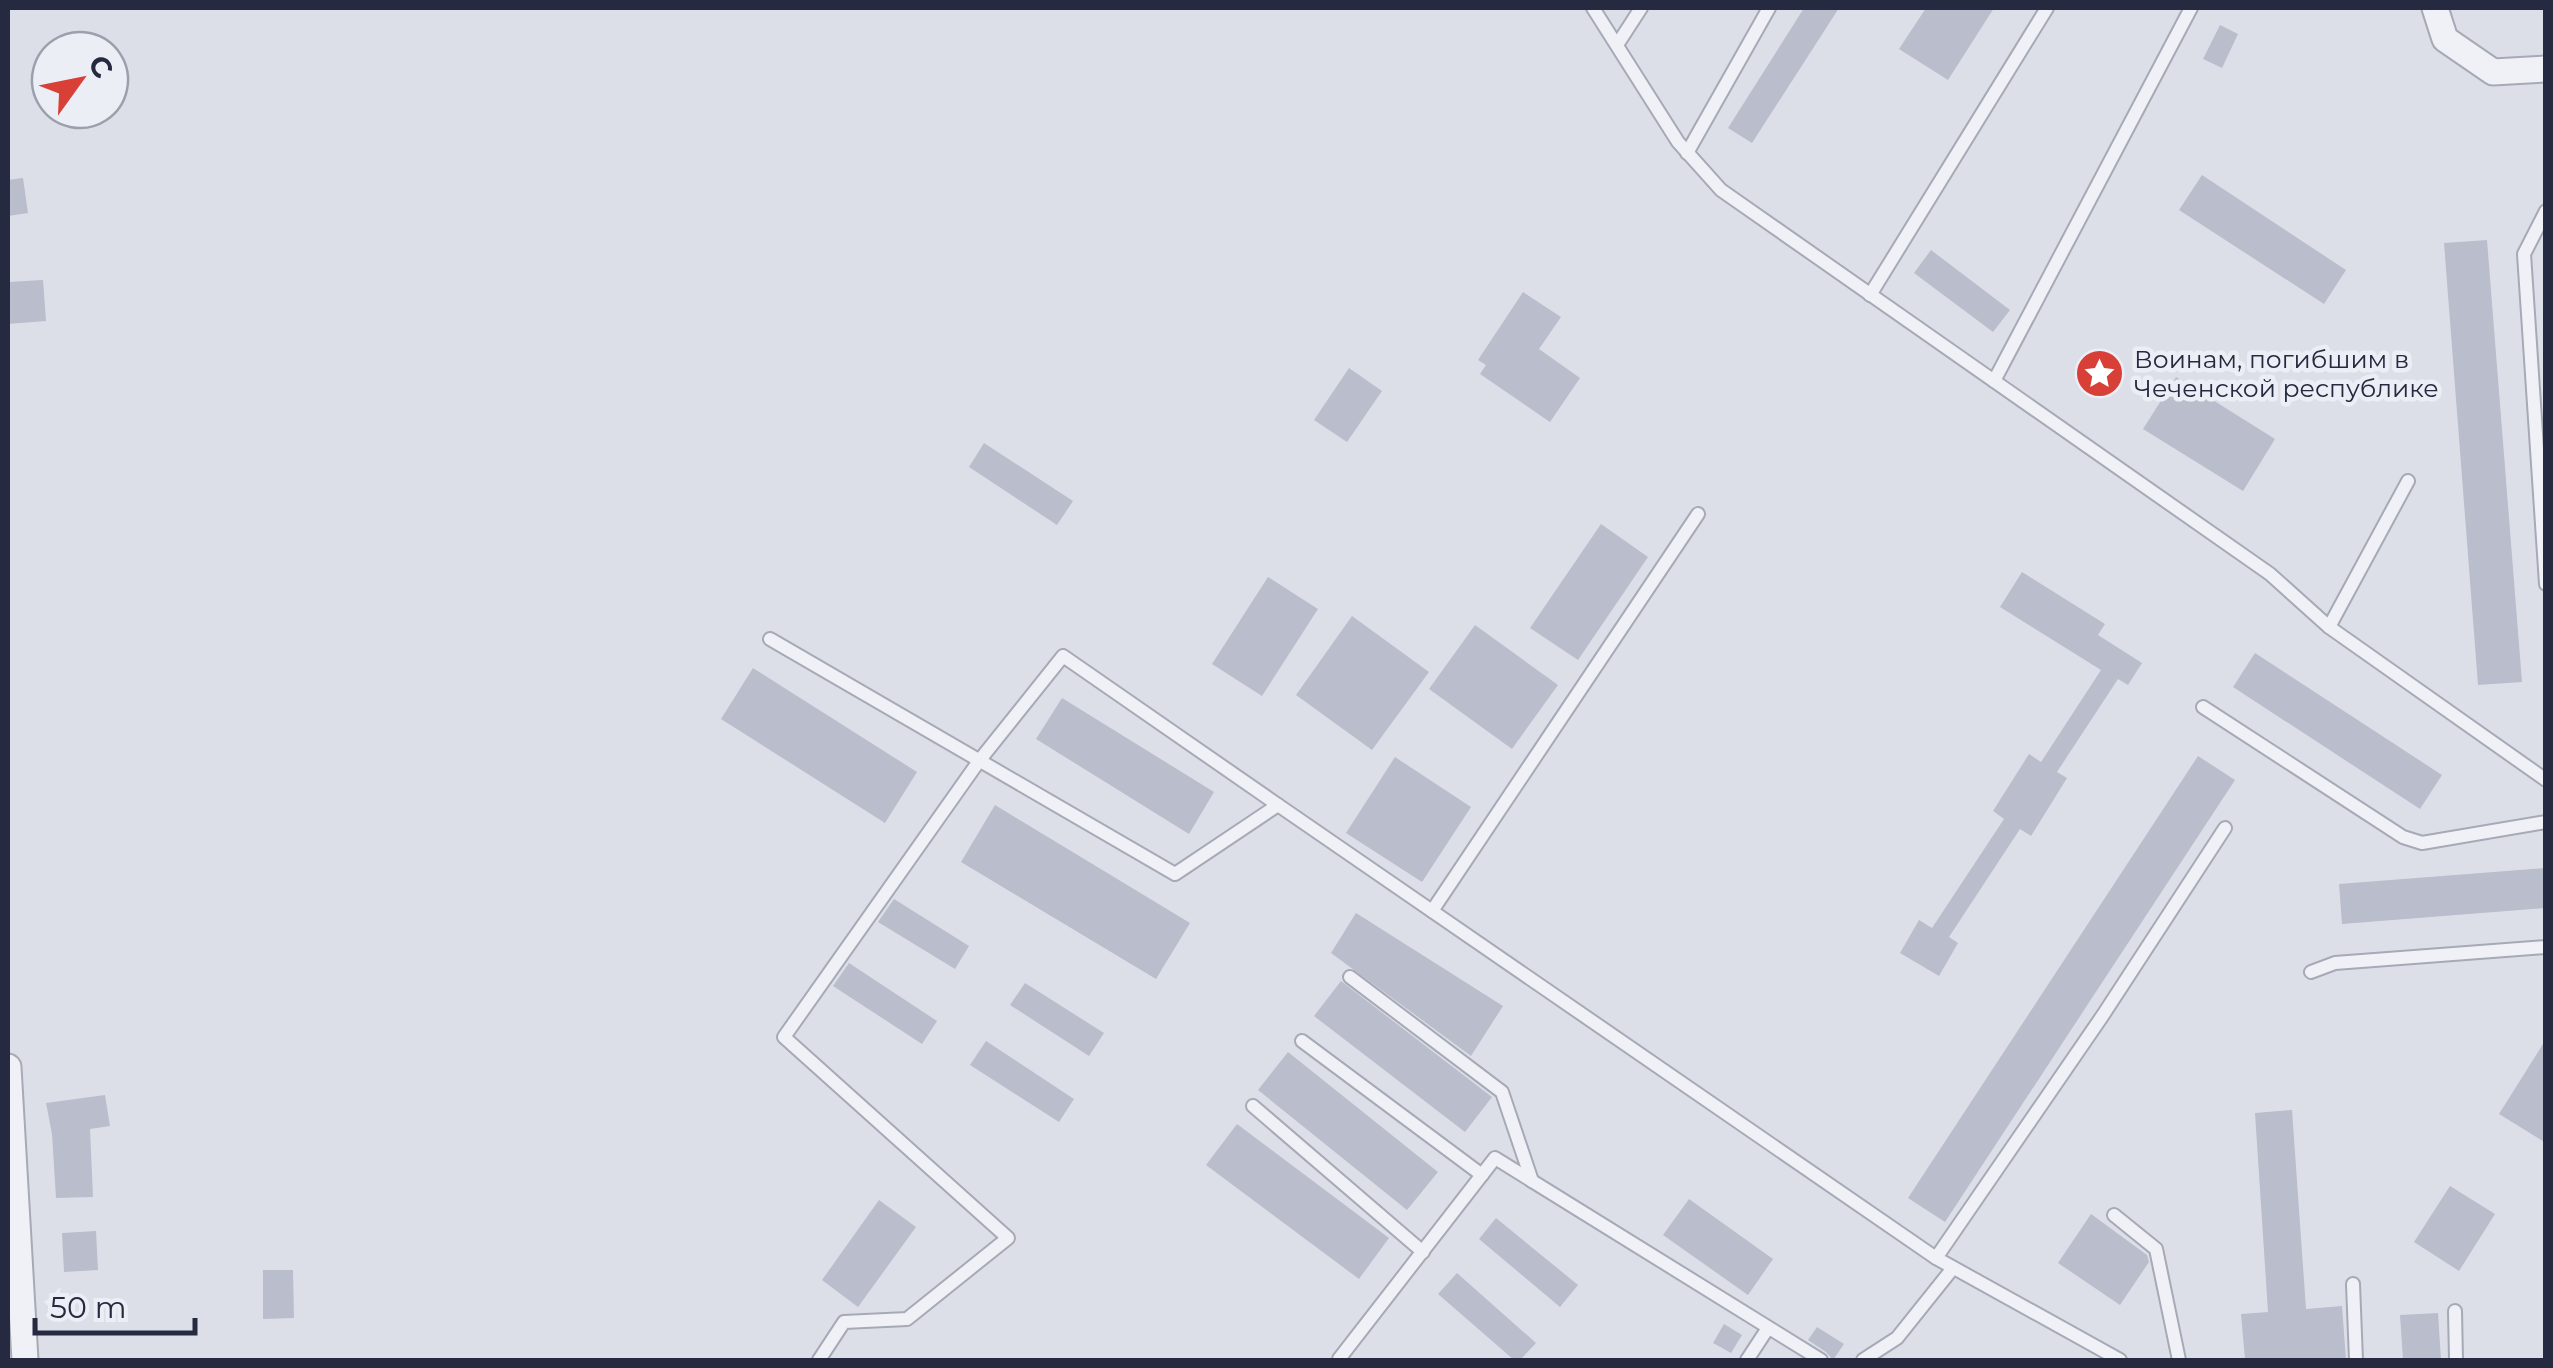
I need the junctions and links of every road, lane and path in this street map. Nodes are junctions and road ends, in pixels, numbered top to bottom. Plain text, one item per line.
1 (1593, 8) edge
2 (1641, 8) edge
3 (1769, 8) edge
4 (2047, 8) edge
5 (2191, 8) edge
6 (2432, 9) edge
7 (1616, 45) junction
8 (2546, 68) edge
9 (1687, 153) junction
10 (2546, 212) edge
11 (1870, 295) junction
12 (1994, 381) junction
13 (2408, 481) dead end
14 (1698, 514) dead end
15 (2546, 584) edge
16 (2330, 627) junction
17 (770, 640) dead end
18 (2204, 707) dead end
19 (980, 761) junction
20 (2546, 780) edge
21 (1278, 805) junction
22 (2546, 822) edge
23 (2225, 828) dead end
24 (1432, 911) junction
25 (2546, 946) edge
26 (2312, 972) dead end
27 (1350, 977) dead end
28 (1302, 1041) dead end
29 (8, 1066) edge
30 (1253, 1106) dead end
31 (1482, 1175) junction
32 (1532, 1181) junction
33 (2114, 1214) dead end
34 (1423, 1252) junction
35 (1936, 1258) junction
36 (1952, 1268) junction
37 (2353, 1284) dead end
38 (2455, 1311) dead end
39 (1768, 1328) junction
40 (1339, 1359) edge
41 (25, 1360) edge
42 (819, 1360) edge
43 (1747, 1360) edge
44 (1820, 1360) edge
45 (1863, 1360) edge
46 (2120, 1360) edge
47 (2179, 1360) edge
48 (2356, 1360) edge
49 (2456, 1360) edge

1 - 7 lane
2 - 7 lane
3 - 9 lane
4 - 11 lane
5 - 12 lane
6 - 8 street
7 - 9 lane
9 - 11 lane
10 - 15 lane
11 - 12 lane
12 - 16 lane
13 - 16 lane
14 - 24 lane
16 - 20 lane
17 - 19 lane
18 - 22 lane
19 - 21 lane
19 - 21 lane
19 - 42 lane
21 - 24 lane
23 - 35 lane
24 - 35 lane
25 - 26 lane
27 - 32 lane
28 - 31 lane
29 - 41 street
30 - 34 lane
31 - 32 lane
31 - 34 lane
32 - 39 lane
33 - 47 lane
34 - 40 lane
35 - 36 lane
36 - 45 lane
36 - 46 lane
37 - 48 lane
38 - 49 lane
39 - 43 lane
39 - 44 lane

